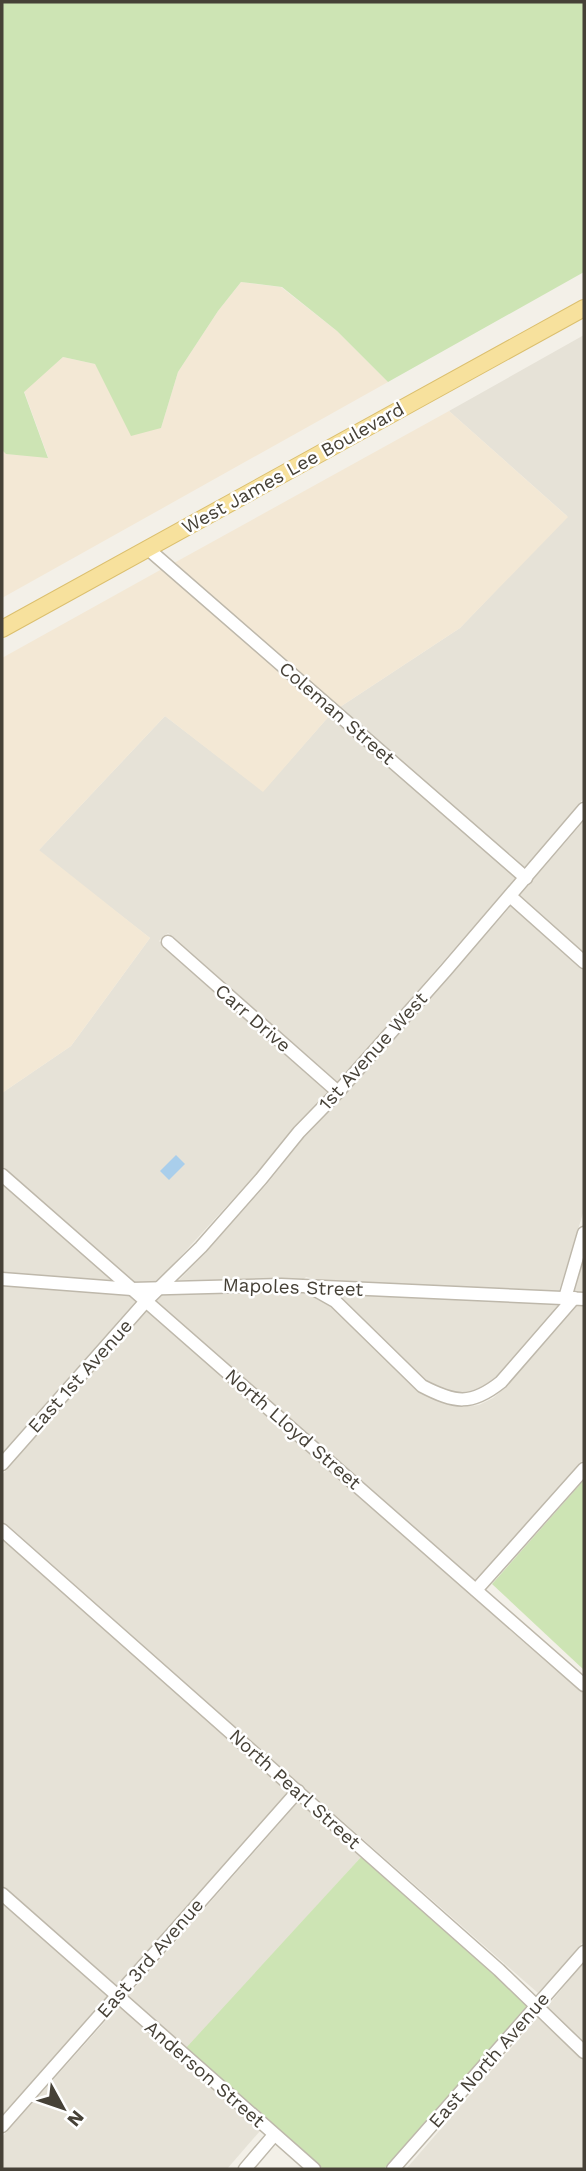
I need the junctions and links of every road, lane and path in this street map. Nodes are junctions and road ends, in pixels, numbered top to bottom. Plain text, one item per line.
1 (584, 308) edge
2 (147, 548) junction
3 (2, 629) edge
4 (584, 809) edge
5 (526, 878) junction
6 (510, 896) junction
7 (169, 942) dead end
8 (584, 962) edge
9 (338, 1092) junction
10 (2, 1175) edge
11 (584, 1233) edge
12 (2, 1279) edge
13 (309, 1286) junction
14 (132, 1289) junction
15 (159, 1289) junction
16 (574, 1298) edge
17 (146, 1301) junction
18 (2, 1464) edge
19 (584, 1469) edge
20 (2, 1530) edge
21 (476, 1590) junction
22 (584, 1685) edge
23 (298, 1791) junction
24 (2, 1894) edge
25 (584, 1952) edge
26 (117, 1996) junction
27 (537, 2006) junction
28 (584, 2052) edge
29 (2, 2126) edge
30 (274, 2135) junction
31 (245, 2169) edge
32 (314, 2169) edge
33 (393, 2169) edge

1 - 2 main road, West James Lee Boulevard
2 - 3 main road, West James Lee Boulevard
2 - 5 street, Coleman Street
4 - 5 street, 1st Avenue West
5 - 6 street, 1st Avenue West
6 - 8 street
6 - 9 street, 1st Avenue West
7 - 9 street, Carr Drive
9 - 15 street, 1st Avenue West
10 - 14 street, North Lloyd Street
11 - 16 street
12 - 14 street, Mapoles Street
13 - 15 street, Mapoles Street
13 - 16 street, Mapoles Street
13 - 16 street
14 - 15 street, Mapoles Street
14 - 17 street, North Lloyd Street
15 - 17 street, East 1st Avenue
17 - 18 street, East 1st Avenue
17 - 21 street, North Lloyd Street
19 - 21 street
20 - 23 street, North Pearl Street
21 - 22 street, North Lloyd Street
23 - 26 street, East 3rd Avenue
23 - 27 street, North Pearl Street
24 - 26 street, Anderson Street
25 - 27 street, East North Avenue
26 - 29 street, East 3rd Avenue
26 - 30 street, Anderson Street
27 - 28 street, North Pearl Street
27 - 33 street, East North Avenue
30 - 31 street
30 - 32 street, Anderson Street

